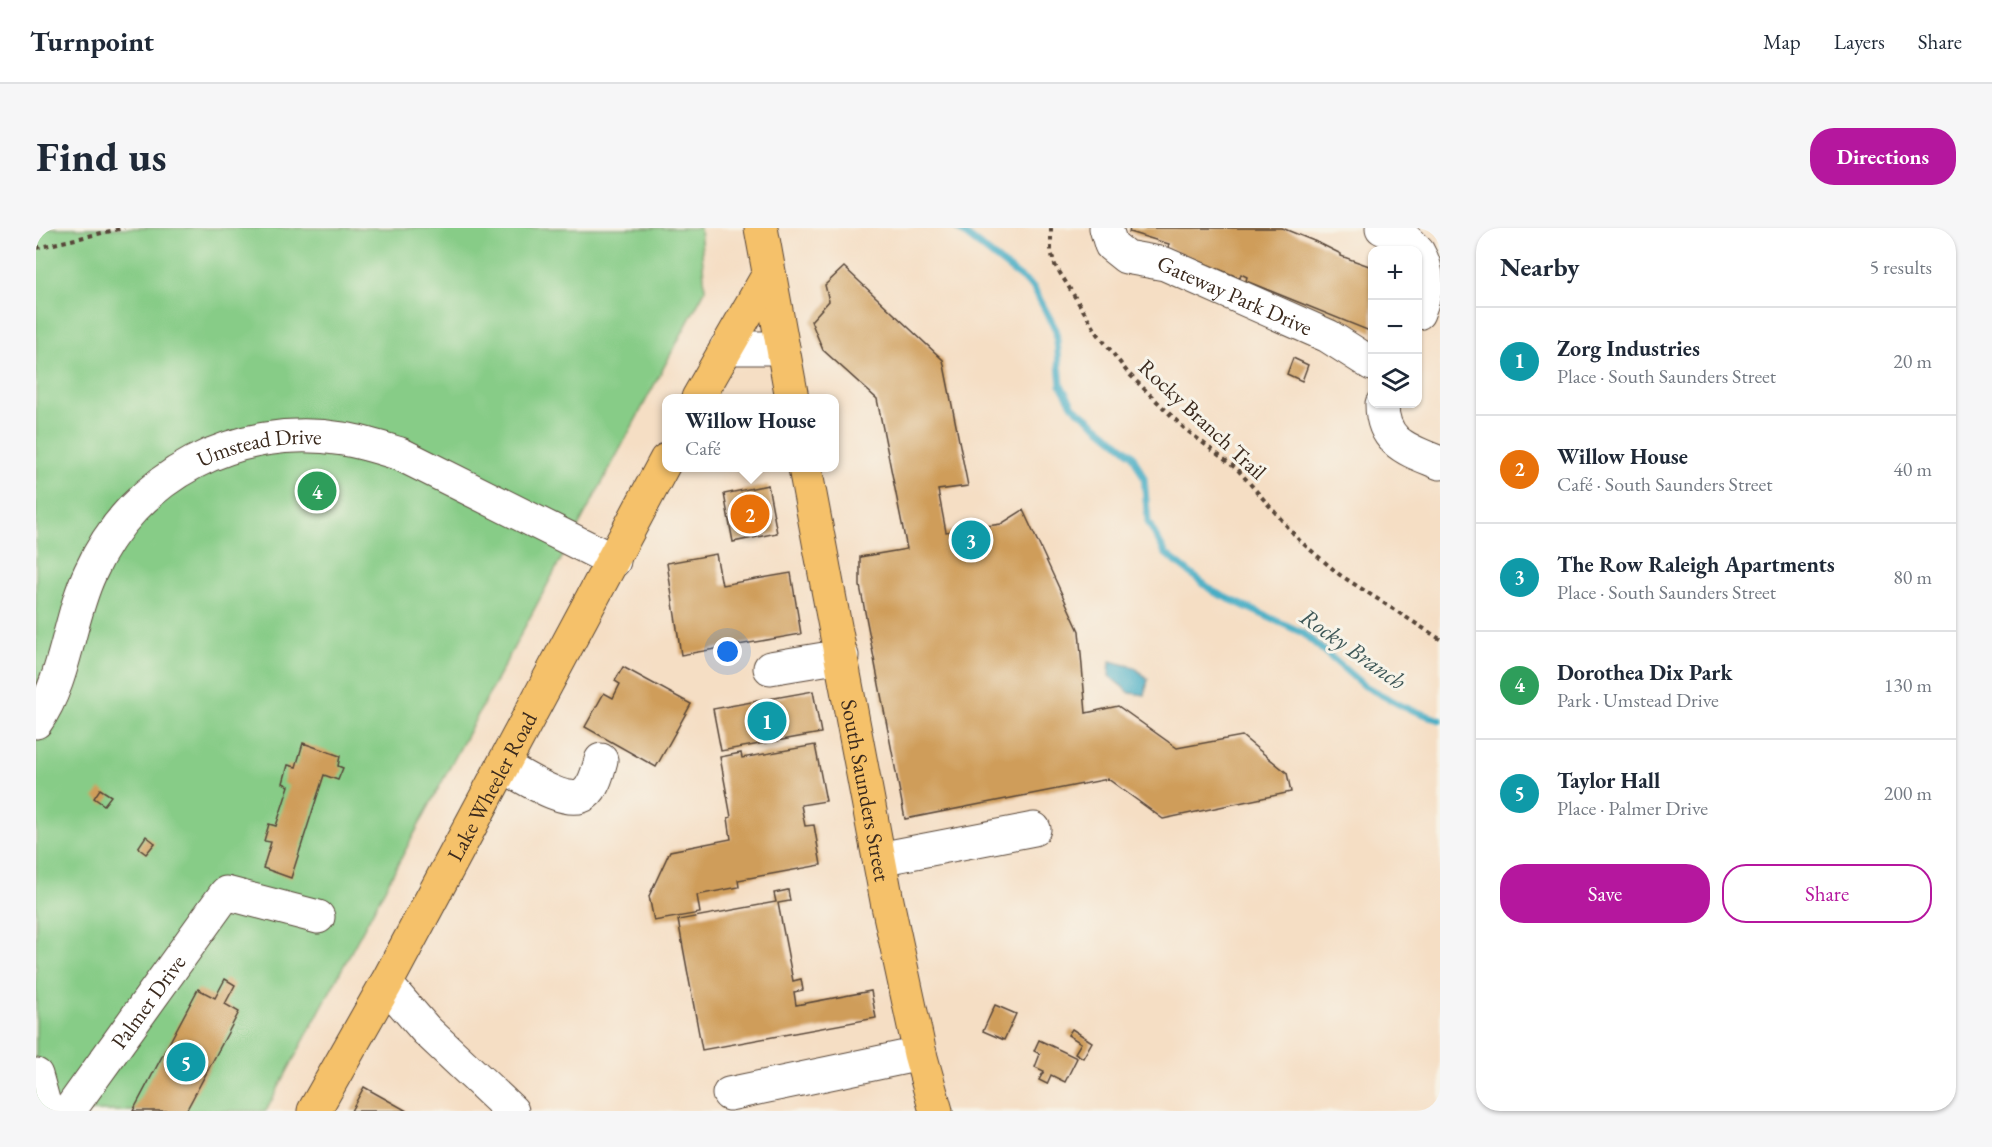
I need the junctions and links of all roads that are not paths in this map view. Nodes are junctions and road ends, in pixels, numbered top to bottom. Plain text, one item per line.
1 (761, 228) edge
2 (1106, 228) edge
3 (1382, 228) edge
4 (1412, 246) edge
5 (1422, 263) edge
6 (769, 274) junction
7 (1422, 303) edge
8 (726, 348) junction
9 (783, 348) junction
10 (1368, 361) edge
11 (701, 394) edge
12 (791, 394) edge
13 (1383, 408) edge
14 (1440, 463) edge
15 (662, 468) edge
16 (806, 472) edge
17 (614, 561) junction
18 (842, 656) junction
19 (770, 668) dead end
20 (36, 722) edge
21 (602, 760) dead end
22 (503, 766) junction
23 (1034, 829) dead end
24 (879, 859) junction
25 (318, 917) dead end
26 (386, 984) junction
27 (920, 1054) junction
28 (36, 1075) edge
29 (729, 1094) dead end
30 (46, 1111) edge
31 (69, 1111) edge
32 (314, 1111) edge
33 (512, 1111) edge
34 (936, 1111) edge

1 - 6 main road
2 - 10 street, Gateway Park Drive
3 - 4 street
5 - 7 street
6 - 8 main road
6 - 9 main road
8 - 9 street
8 - 11 main road
9 - 12 main road
13 - 14 street
15 - 17 main road, Lake Wheeler Road
16 - 18 main road, South Saunders Street
17 - 20 street, Umstead Drive
17 - 22 main road, Lake Wheeler Road
18 - 19 street
18 - 24 main road, South Saunders Street
21 - 22 street
22 - 26 main road, Lake Wheeler Road
23 - 24 street
24 - 27 main road, South Saunders Street
25 - 31 street, Palmer Drive
26 - 32 main road, Lake Wheeler Road
26 - 33 street
27 - 29 street
27 - 34 main road, South Saunders Street
28 - 30 street

